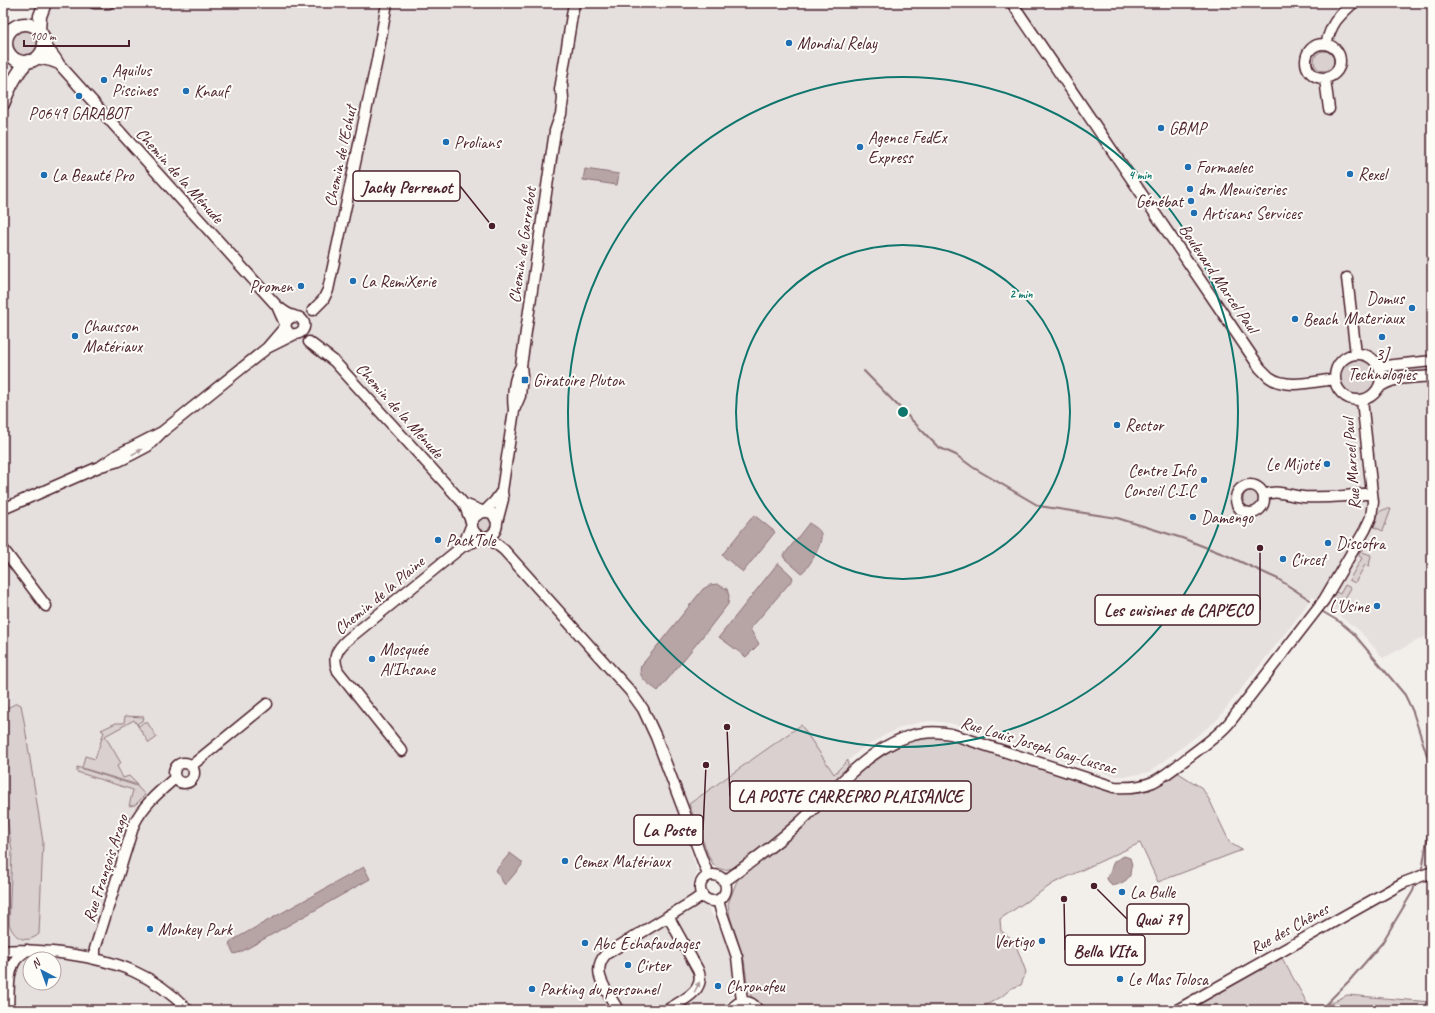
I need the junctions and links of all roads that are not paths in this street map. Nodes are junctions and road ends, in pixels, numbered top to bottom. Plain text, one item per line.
1 (37, 3) edge
2 (45, 3) edge
3 (94, 3) edge
4 (109, 3) edge
5 (387, 3) edge
6 (574, 3) edge
7 (1012, 3) edge
8 (1353, 3) edge
9 (12, 27) edge
10 (39, 30) junction
11 (44, 43) junction
12 (1326, 44) junction
13 (6, 47) edge
14 (32, 60) junction
15 (59, 64) junction
16 (1325, 79) junction
17 (9, 88) junction
18 (3, 104) edge
19 (1329, 109) dead end
20 (1347, 278) dead end
21 (277, 306) junction
22 (313, 310) junction
23 (295, 316) junction
24 (285, 326) junction
25 (299, 331) junction
26 (267, 348) junction
27 (1356, 354) junction
28 (1432, 361) edge
29 (1375, 362) junction
30 (1432, 376) edge
31 (1335, 379) junction
32 (1378, 388) junction
33 (1362, 400) junction
34 (502, 491) junction
35 (1372, 493) junction
36 (1264, 495) dead end
37 (464, 504) junction
38 (3, 509) edge
39 (484, 512) junction
40 (472, 524) junction
41 (497, 524) junction
42 (486, 537) junction
43 (463, 546) junction
44 (3, 549) edge
45 (504, 550) junction
46 (46, 606) dead end
47 (1318, 607) joint
48 (267, 704) dead end
49 (402, 751) dead end
50 (191, 766) junction
51 (175, 778) junction
52 (1432, 872) edge
53 (708, 875) junction
54 (725, 881) junction
55 (702, 895) junction
56 (718, 900) junction
57 (668, 916) junction
58 (27, 950) junction
59 (3, 952) edge
60 (95, 958) junction
61 (3, 963) edge
62 (9, 982) junction
63 (742, 1001) junction
64 (8, 1010) edge
65 (188, 1010) edge
66 (618, 1010) edge
67 (667, 1010) edge
68 (731, 1010) edge
69 (758, 1010) edge
70 (1177, 1010) edge

1 - 9 main road
2 - 10 main road
3 - 4 street
5 - 22 street, Chemin de l'Echut
6 - 34 street, Chemin de Garrabot
7 - 31 street, Boulevard Marcel Paul
8 - 12 street
9 - 10 main road
9 - 13 main road
10 - 11 main road
11 - 14 main road
11 - 15 street, Chemin de la Ménude
12 - 16 street
12 - 16 street
13 - 14 main road
13 - 17 main road
14 - 15 street
14 - 17 main road
15 - 21 street, Chemin de la Ménude
16 - 19 street
17 - 18 main road
20 - 27 street
21 - 23 street, Chemin de la Ménude
21 - 24 street, Chemin de la Ménude
22 - 23 street
22 - 25 street, Chemin de l'Echut
23 - 24 street
23 - 25 street
24 - 25 street
24 - 26 street
25 - 26 street
25 - 37 street, Chemin de la Ménude
26 - 38 street
27 - 29 street
27 - 31 street
28 - 29 street
29 - 32 street
30 - 32 street
31 - 33 street
32 - 33 street
33 - 35 street, Rue Marcel Paul
34 - 39 street
34 - 41 street, Chemin de Garrabot
35 - 36 street
35 - 47 street, Rue Marcel Paul
37 - 39 street, Chemin de la Ménude
37 - 40 street, Chemin de la Ménude
39 - 40 street
39 - 41 street
40 - 42 street
40 - 43 street, Chemin de la Plaine
41 - 42 street
41 - 45 street
42 - 43 street, Chemin de la Plaine
42 - 45 street
43 - 49 street, Chemin de la Plaine
44 - 46 street
45 - 53 street
47 - 54 street, Rue Louis Joseph Gay-Lussac
48 - 50 street
50 - 51 street
50 - 51 street
51 - 60 street, Rue François Arago
52 - 70 street, Rue des Chênes
53 - 54 street
53 - 55 street
54 - 56 street
55 - 56 street
55 - 57 street
56 - 63 street
57 - 66 street
67 -> 57 street
58 - 59 street
58 - 60 street
58 - 62 street
60 - 65 street
61 - 62 street
62 - 64 street
63 - 68 street
63 - 69 street

